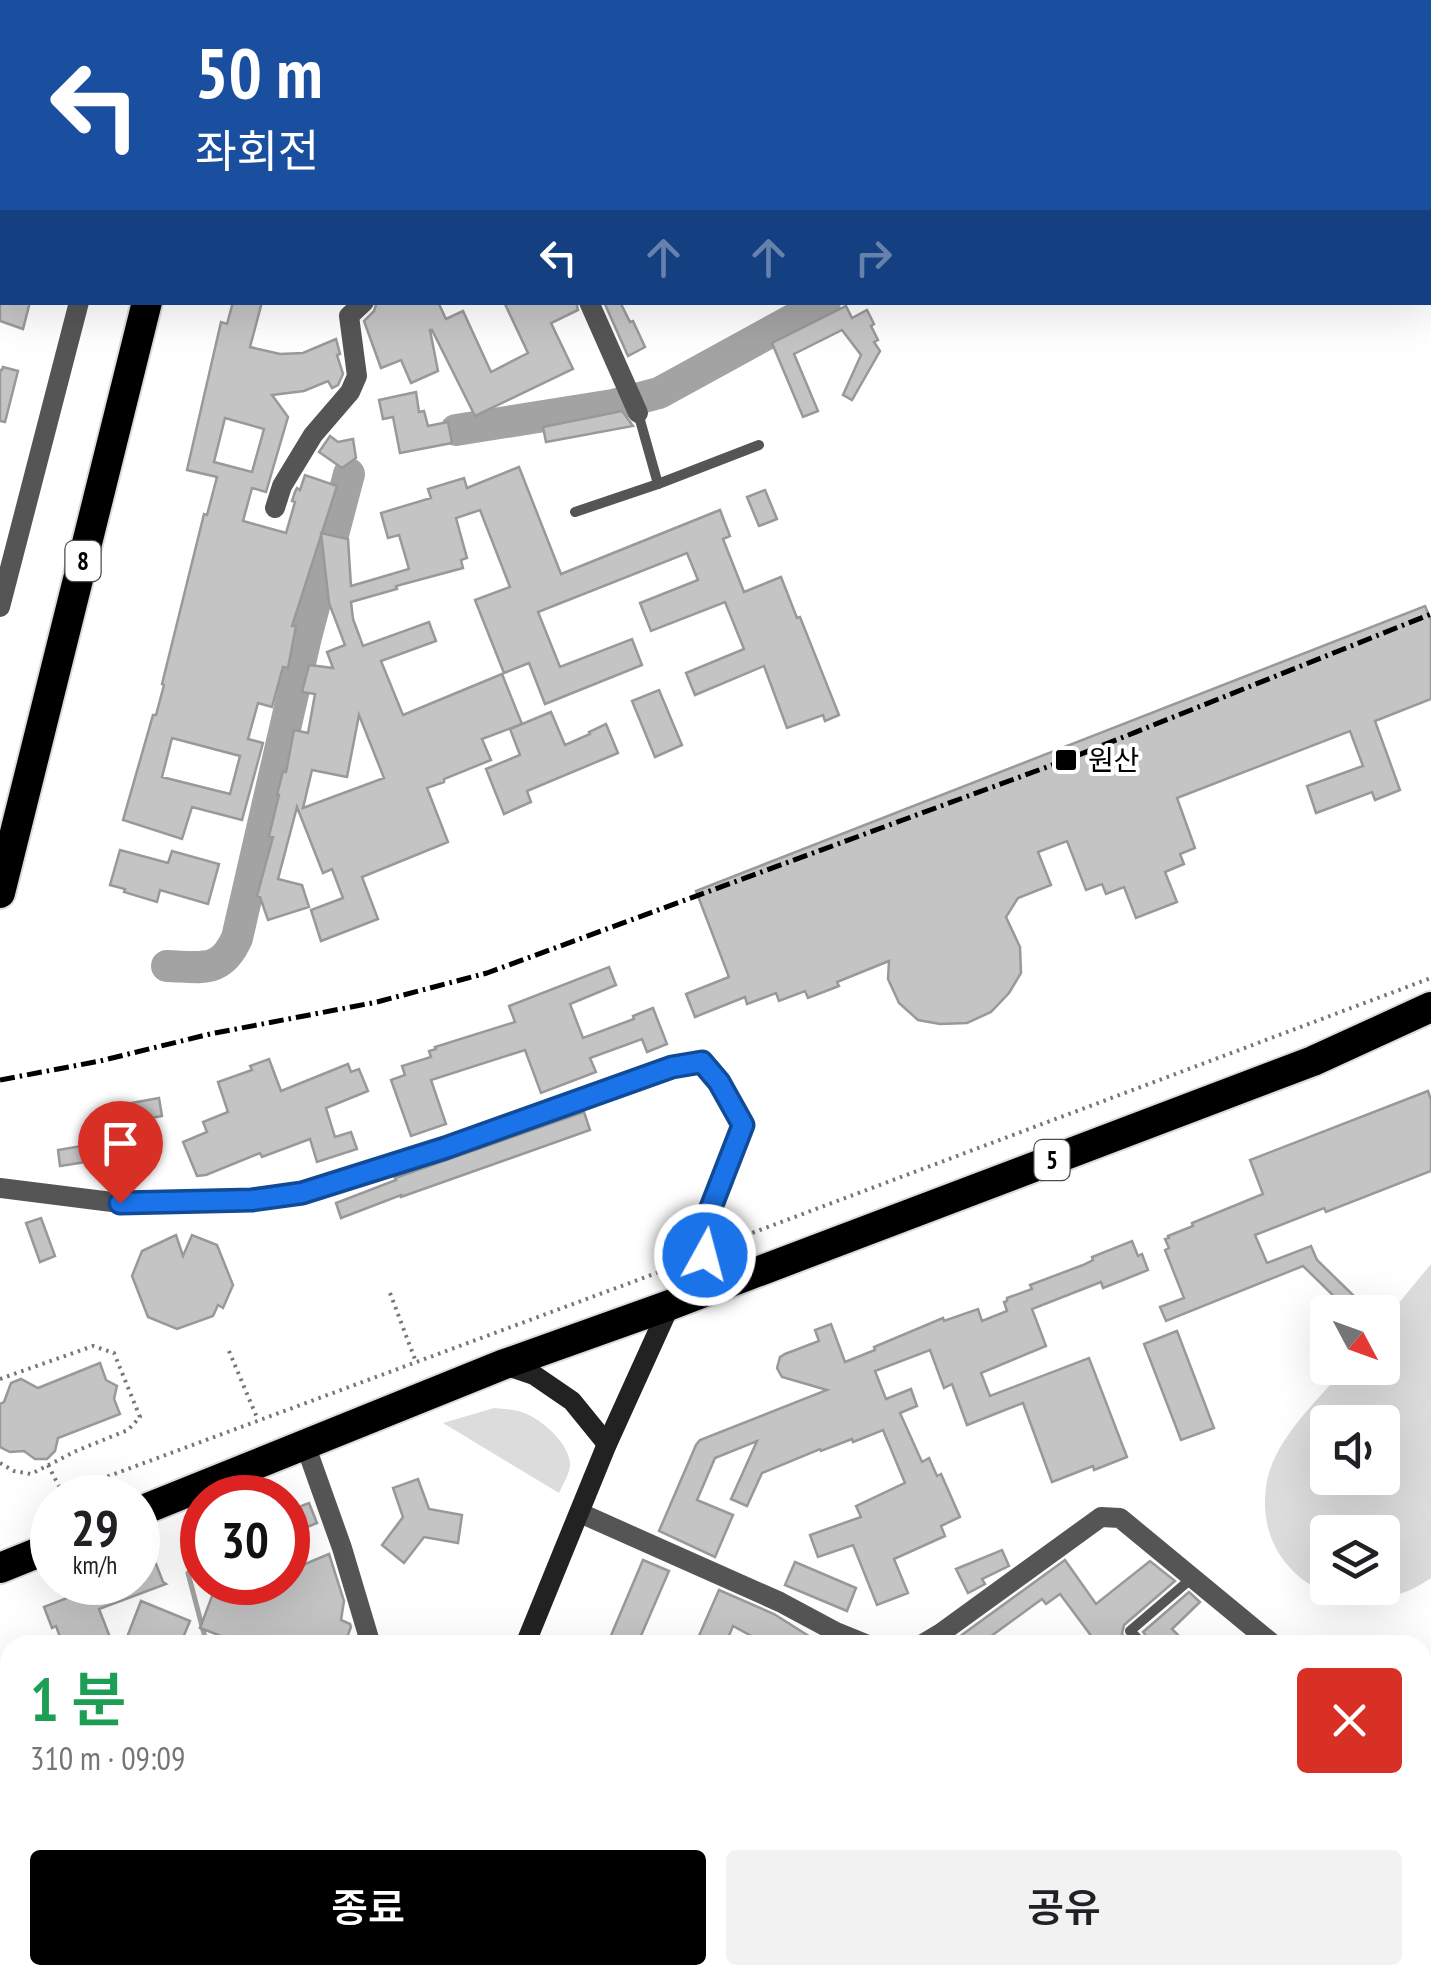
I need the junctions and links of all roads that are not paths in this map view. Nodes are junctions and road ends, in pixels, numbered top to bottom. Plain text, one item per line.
1 (1230, 0) edge
2 (1252, 0) edge
3 (77, 305) edge
4 (146, 305) edge
5 (361, 305) edge
6 (590, 305) edge
7 (638, 413) joint
8 (759, 445) dead end
9 (658, 484) junction
10 (274, 508) dead end
11 (575, 512) dead end
12 (0, 606) edge
13 (0, 893) edge
14 (1431, 1007) edge
15 (0, 1188) edge
16 (722, 1286) junction
17 (670, 1305) junction
18 (502, 1365) junction
19 (305, 1444) junction
20 (606, 1444) junction
21 (160, 1503) edge
22 (580, 1514) junction
23 (30, 1556) edge
24 (0, 1568) edge
25 (1192, 1578) junction
26 (368, 1635) edge
27 (528, 1635) edge
28 (843, 1635) edge
29 (938, 1635) edge
30 (1134, 1635) edge
31 (1262, 1635) edge

1 - 2 lane
3 - 12 street
4 - 13 highway, 8
5 - 10 street
6 - 7 street
7 - 9 lane
8 - 9 lane
9 - 11 lane
14 - 16 highway, 5
15 - 16 street
16 - 17 highway, 5
17 - 18 highway, 5
17 - 20 main road
18 - 19 highway, 5
18 - 20 main road
19 - 21 highway, 5
19 - 26 street
20 - 22 main road
22 - 27 main road
22 - 28 street
23 - 24 highway
25 - 29 street
25 - 30 lane
25 - 31 street

